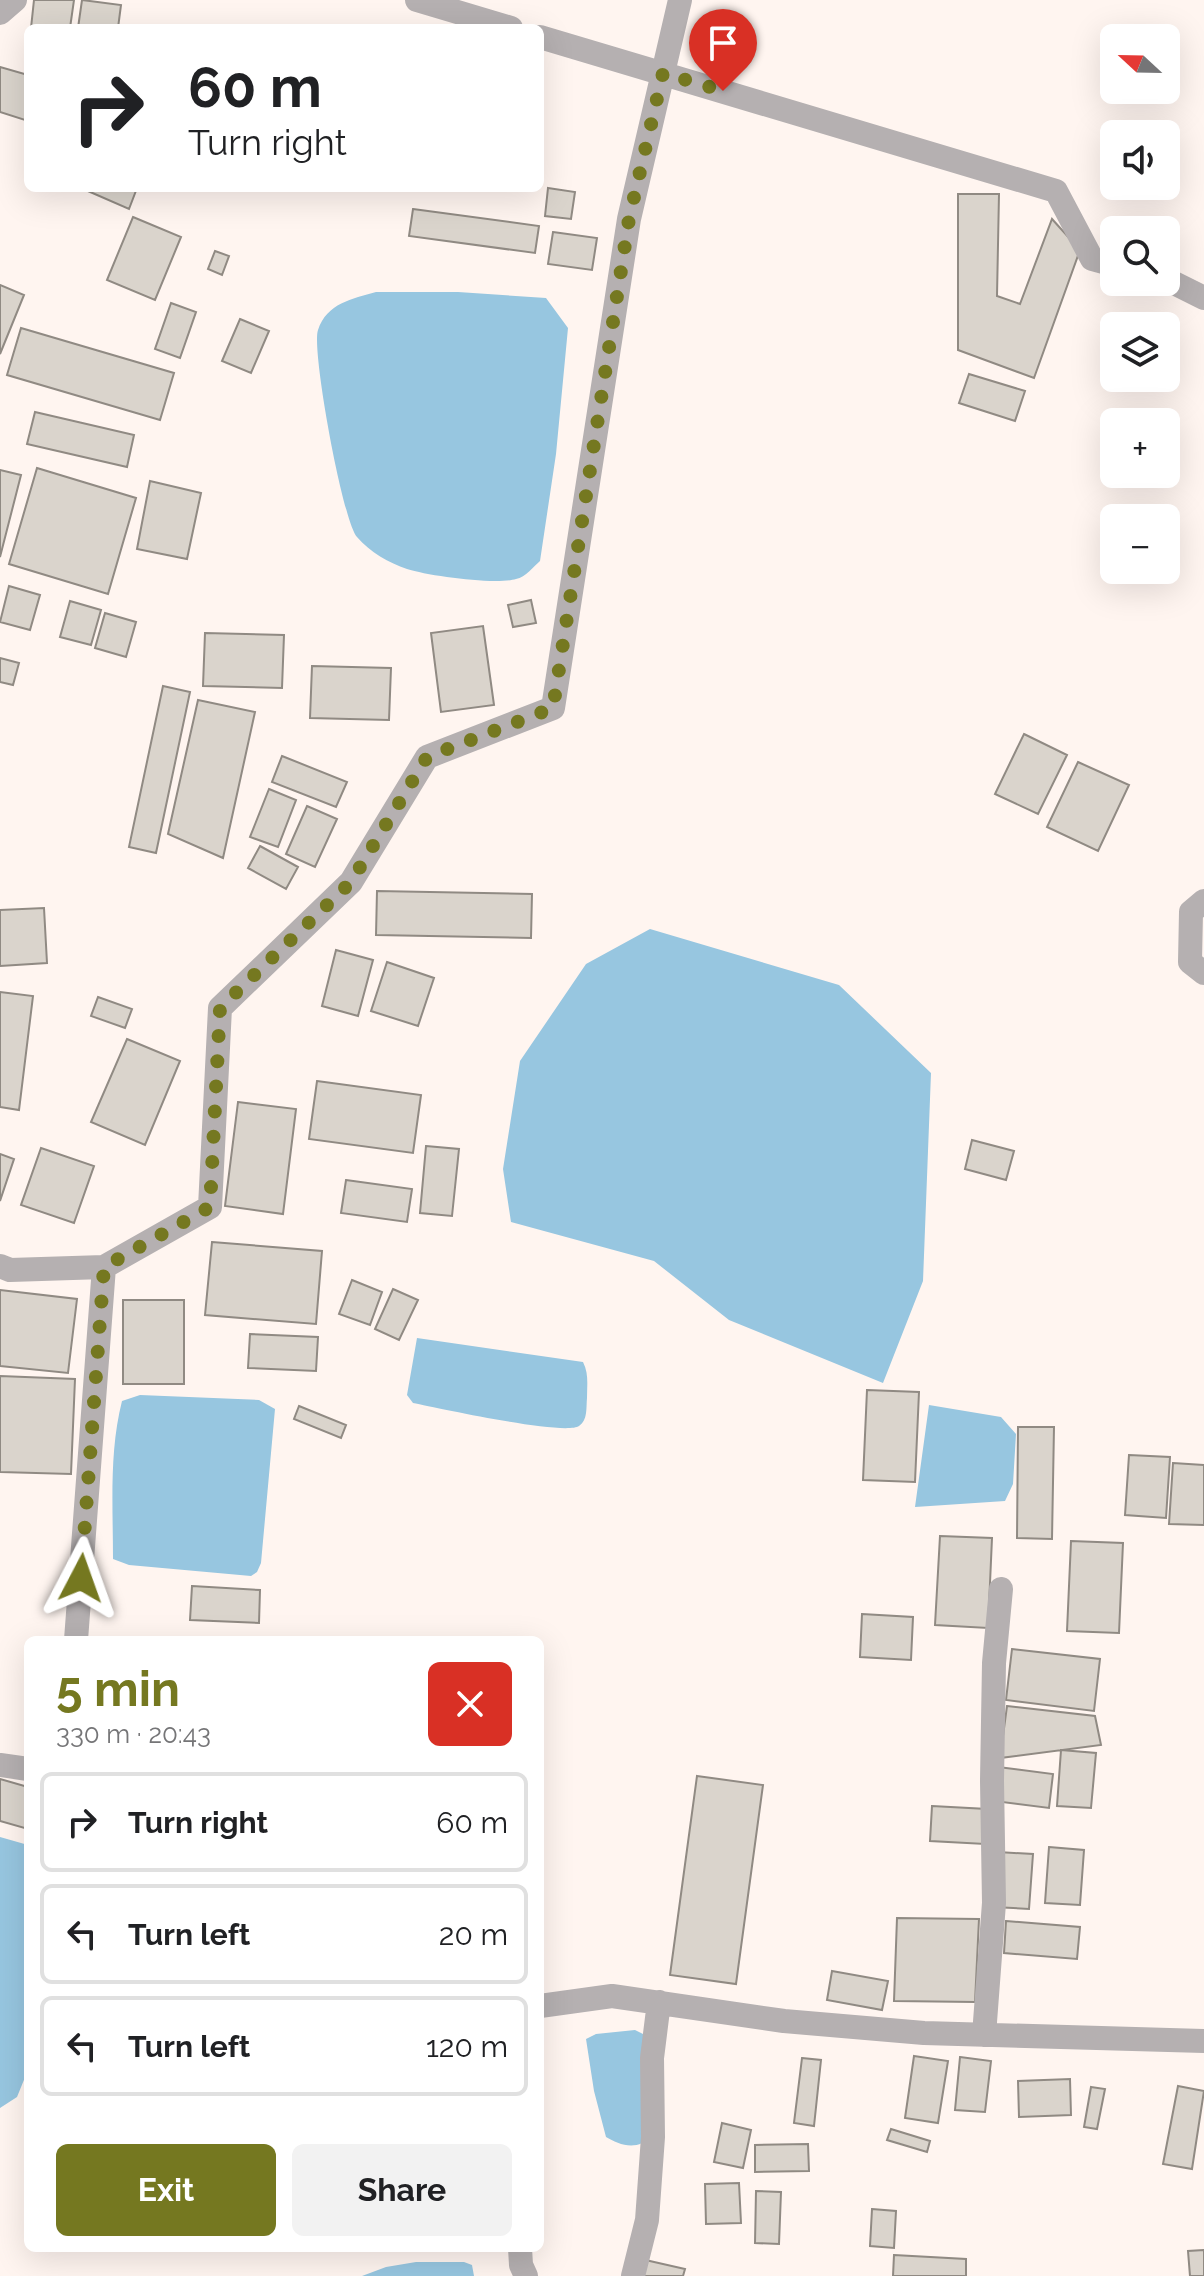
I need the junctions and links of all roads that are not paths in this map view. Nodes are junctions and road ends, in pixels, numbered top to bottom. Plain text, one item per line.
1 (15, 0) edge
2 (417, 0) edge
3 (680, 0) edge
4 (0, 13) edge
5 (498, 24) edge
6 (544, 38) edge
7 (663, 73) junction
8 (1100, 261) edge
9 (1180, 286) edge
10 (1204, 298) edge
11 (1204, 901) edge
12 (1204, 973) edge
13 (0, 1266) edge
14 (104, 1267) junction
15 (1001, 1589) dead end
16 (76, 1636) edge
17 (0, 1765) edge
18 (24, 1768) edge
19 (659, 2002) junction
20 (544, 2005) edge
21 (984, 2035) junction
22 (1204, 2041) edge
23 (520, 2252) edge
24 (526, 2276) edge
25 (633, 2276) edge

1 - 4 street
2 - 5 street
3 - 7 street
6 - 7 street
7 - 8 street
7 - 14 street
9 - 10 street
11 - 12 street
13 - 14 street
14 - 16 street
15 - 21 street
17 - 18 street
19 - 20 street
19 - 21 street
19 - 25 street
21 - 22 street
23 - 24 street

